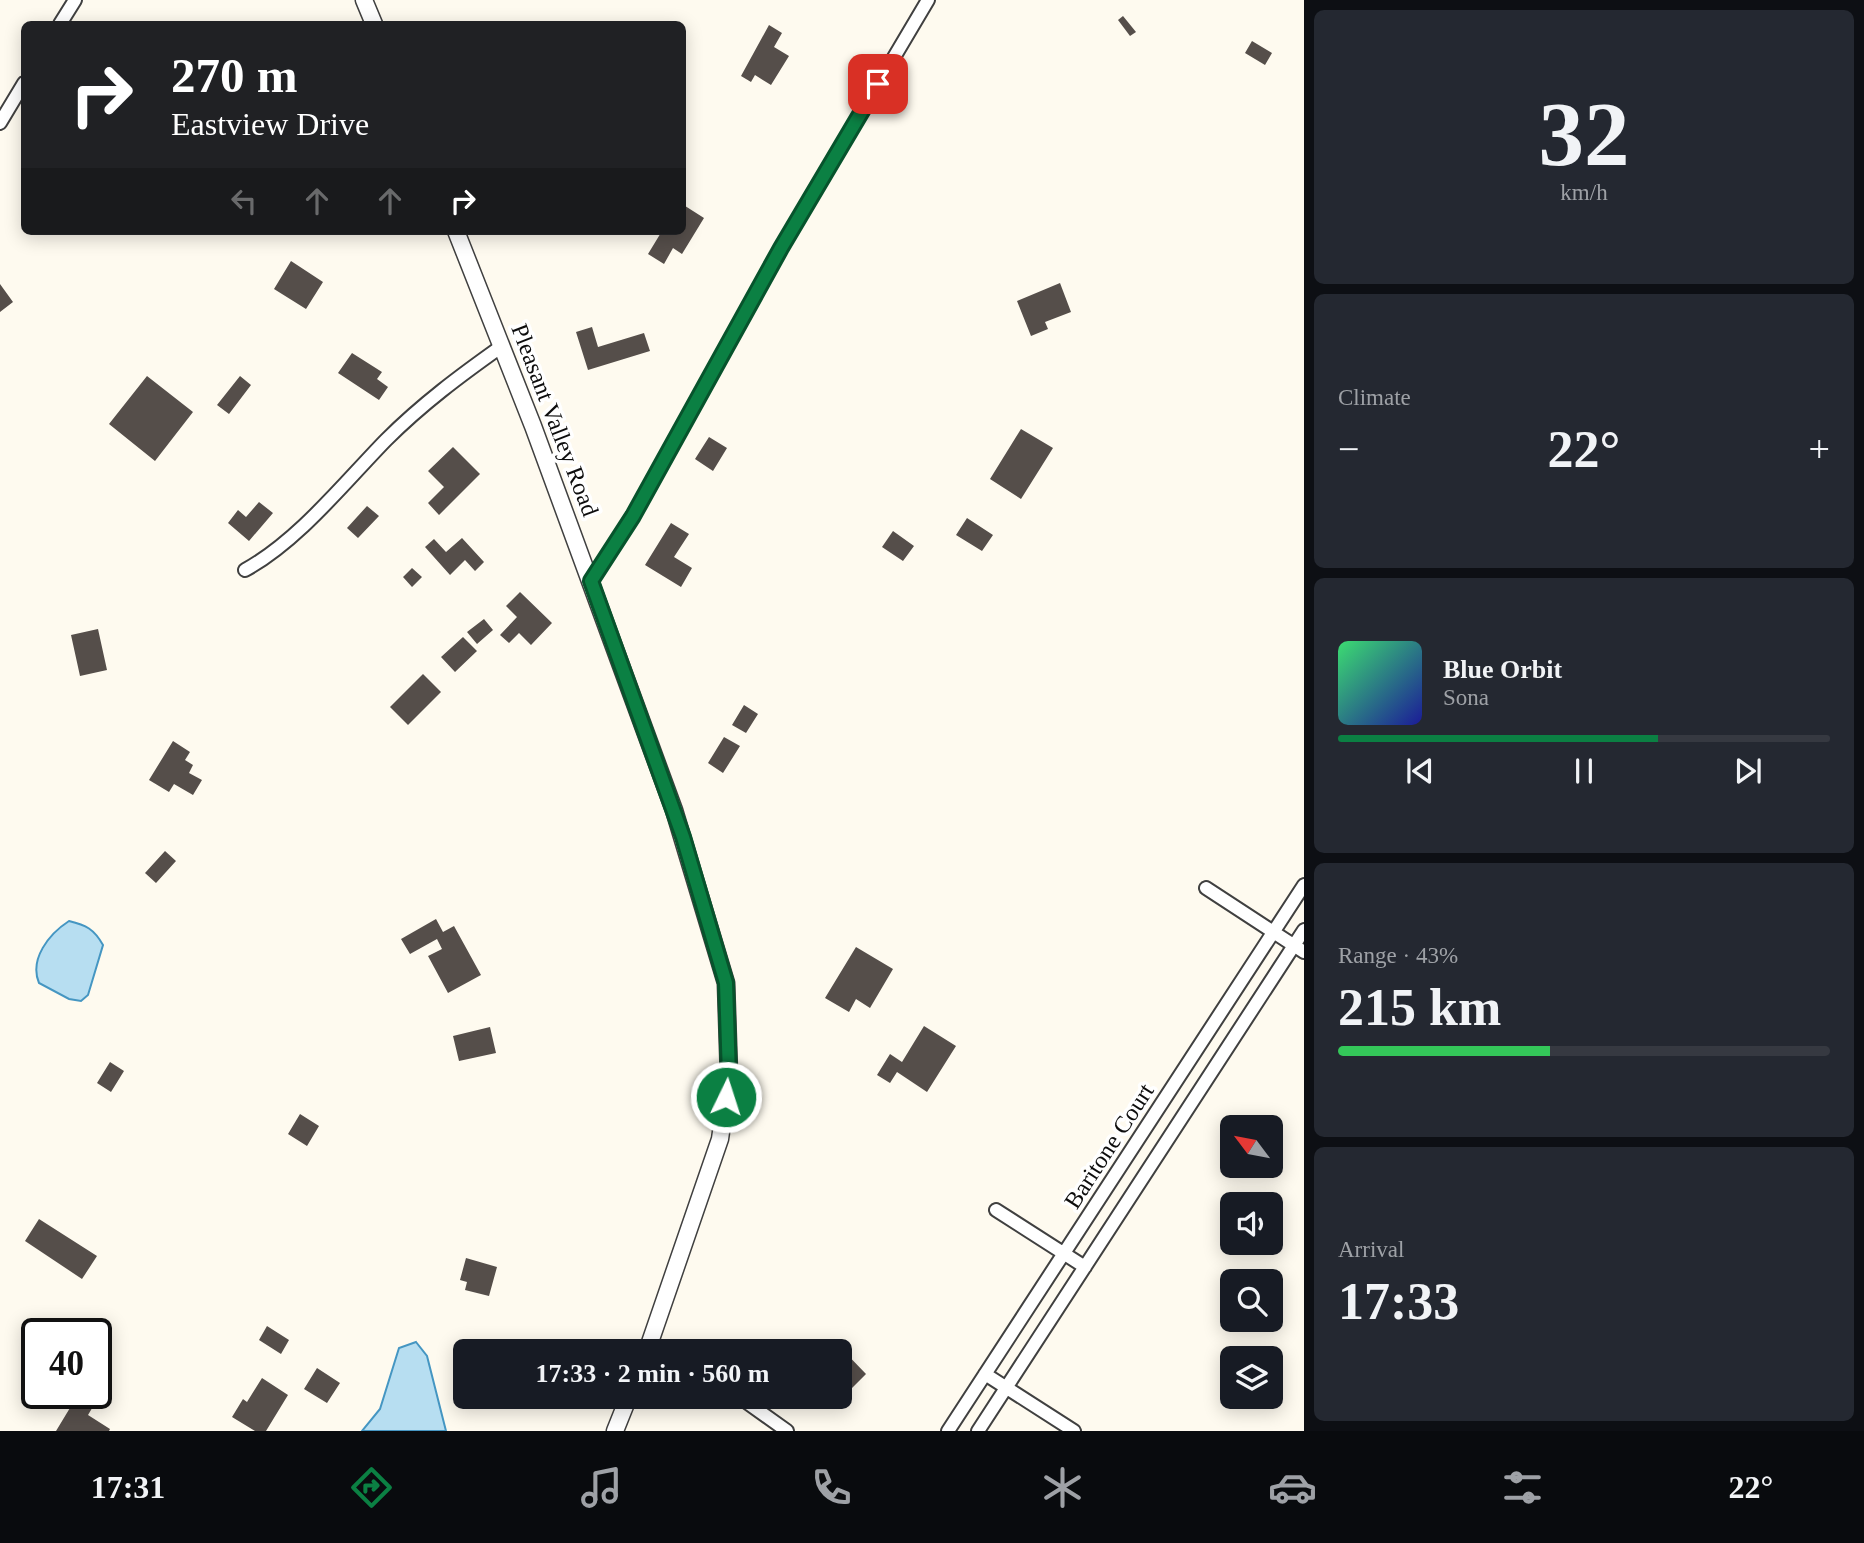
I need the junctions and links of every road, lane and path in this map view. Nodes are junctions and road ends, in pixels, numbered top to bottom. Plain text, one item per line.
1 (75, 0) edge
2 (364, 0) edge
3 (929, 0) edge
4 (62, 21) edge
5 (372, 21) edge
6 (21, 88) edge
7 (0, 124) edge
8 (458, 235) edge
9 (502, 346) junction
10 (245, 570) dead end
11 (591, 581) junction
12 (1304, 885) edge
13 (1206, 888) dead end
14 (1304, 930) edge
15 (1273, 932) junction
16 (1299, 949) edge
17 (996, 1210) dead end
18 (1064, 1254) junction
19 (1085, 1268) junction
20 (651, 1339) edge
21 (985, 1374) junction
22 (1007, 1388) junction
23 (624, 1409) edge
24 (756, 1409) edge
25 (615, 1431) edge
26 (787, 1431) edge
27 (948, 1431) edge
28 (978, 1431) edge
29 (1074, 1431) edge

1 - 4 street
2 - 5 street
3 - 11 street
6 - 7 street
8 - 9 street, Pleasant Valley Road
9 - 10 street
9 - 11 street, Pleasant Valley Road
11 - 20 street, Pleasant Valley Road
12 - 15 street, Baritone Court
13 - 15 street
14 - 16 street, Baritone Court
15 - 16 street
15 - 18 street, Baritone Court
16 - 19 street, Baritone Court
17 - 18 street
18 - 19 street
18 - 21 street, Baritone Court
19 - 22 street, Baritone Court
21 - 22 street
21 - 27 street, Baritone Court
22 - 28 street, Baritone Court
22 - 29 street
23 - 25 street
24 - 26 street

